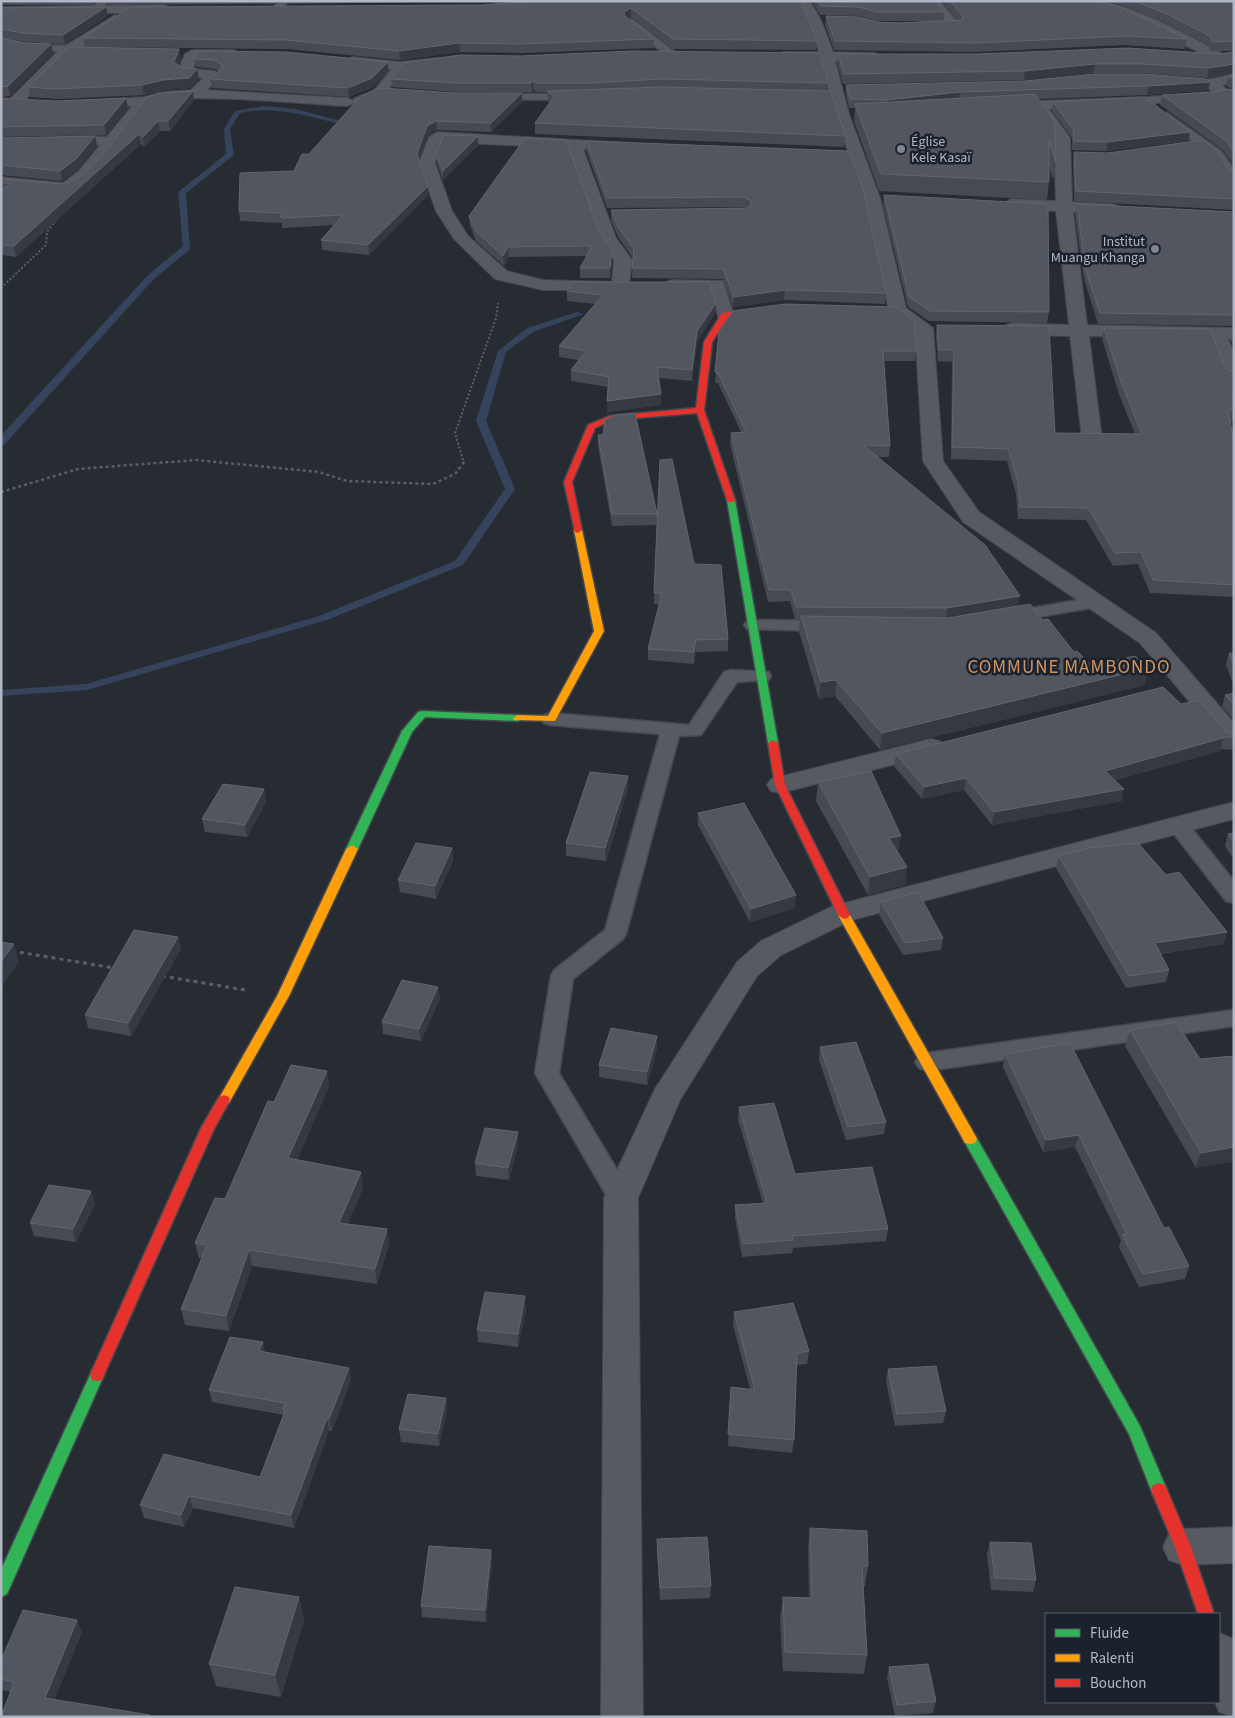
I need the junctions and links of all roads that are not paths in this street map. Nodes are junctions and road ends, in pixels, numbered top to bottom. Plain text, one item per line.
1 (803, 1) edge
2 (935, 1) edge
3 (1090, 1) edge
4 (99, 6) edge
5 (277, 6) edge
6 (181, 8) edge
7 (297, 8) edge
8 (128, 10) junction
9 (1, 11) edge
10 (631, 22) edge
11 (927, 26) edge
12 (1, 42) edge
13 (68, 50) junction
14 (85, 52) edge
15 (1176, 53) edge
16 (648, 54) edge
17 (249, 55) edge
18 (677, 55) joint
19 (769, 56) edge
20 (827, 56) junction
21 (1234, 56) edge
22 (890, 57) edge
23 (1218, 58) junction
24 (334, 60) edge
25 (452, 60) edge
26 (1234, 65) edge
27 (400, 66) junction
28 (1234, 78) edge
29 (381, 92) junction
30 (400, 93) edge
31 (195, 94) junction
32 (1228, 94) edge
33 (484, 97) edge
34 (582, 97) edge
35 (144, 101) junction
36 (1147, 101) junction
37 (348, 102) joint
38 (8, 103) edge
39 (31, 104) edge
40 (77, 104) edge
41 (994, 106) edge
42 (1039, 106) junction
43 (112, 141) junction
44 (57, 142) edge
45 (574, 144) junction
46 (1204, 144) junction
47 (638, 146) edge
48 (1184, 146) edge
49 (1234, 152) edge
50 (1217, 154) junction
51 (1234, 178) edge
52 (1, 182) edge
53 (997, 203) edge
54 (1064, 207) junction
55 (1132, 211) edge
56 (620, 286) junction
57 (640, 286) edge
58 (659, 286) edge
59 (774, 309) edge
60 (725, 315) junction
61 (992, 328) edge
62 (1081, 330) junction
63 (1225, 334) edge
64 (1234, 377) edge
65 (700, 410) junction
66 (1092, 439) edge
67 (1096, 602) junction
68 (993, 619) edge
69 (753, 626) junction
70 (850, 626) edge
71 (762, 676) junction
72 (1187, 683) junction
73 (1158, 690) edge
74 (551, 719) junction
75 (672, 729) junction
76 (1234, 739) edge
77 (954, 742) edge
78 (780, 785) junction
79 (1234, 810) edge
80 (1178, 825) junction
81 (1234, 896) edge
82 (843, 913) junction
83 (1234, 1018) edge
84 (927, 1062) junction
85 (621, 1198) junction
86 (1234, 1545) edge
87 (1183, 1547) junction
88 (1, 1589) edge
89 (1206, 1613) edge
90 (1220, 1656) edge
91 (1234, 1697) edge
92 (622, 1717) edge

1 - 20 street
2 - 11 lane
3 - 23 street
4 - 8 street
4 - 9 street
5 - 7 street
6 - 8 street
8 - 13 street
10 - 18 lane
12 - 13 lane
13 - 14 lane
13 - 38 street
15 - 23 street
16 - 18 street
17 - 31 street
19 - 20 street
20 - 22 street
20 - 67 street
21 - 23 street
23 - 26 street
24 - 27 street
25 - 27 street
27 - 29 lane
28 - 32 street
29 - 30 lane
29 - 37 lane
31 - 35 street
31 - 37 street
32 - 36 street
33 - 34 lane
35 - 40 street
35 - 43 street
36 - 42 street
36 - 46 lane
38 - 39 street
41 - 42 street
42 - 54 street
43 - 44 lane
43 - 52 street
45 - 47 street
45 - 56 street
45 - 56 street
46 - 48 lane
46 - 50 lane
49 - 50 lane
50 - 51 lane
53 - 54 street
54 - 55 street
54 - 62 street
56 - 57 street
58 - 60 street
59 - 60 street
60 - 65 street
61 - 62 street
62 - 63 street
62 - 66 street
63 - 64 street
65 - 69 street
65 - 74 street
67 - 68 lane
67 - 72 street
69 - 70 lane
69 - 71 street
71 - 75 lane
71 - 78 street
72 - 73 street
72 - 76 street
74 - 75 lane
74 - 88 street
75 - 85 lane
77 - 78 street
78 - 82 street
79 - 80 street
80 - 81 lane
80 - 82 street
82 - 84 street
82 - 85 street
83 - 84 lane
84 - 87 street
85 - 92 street
86 - 87 street
87 - 89 street
90 - 91 street

